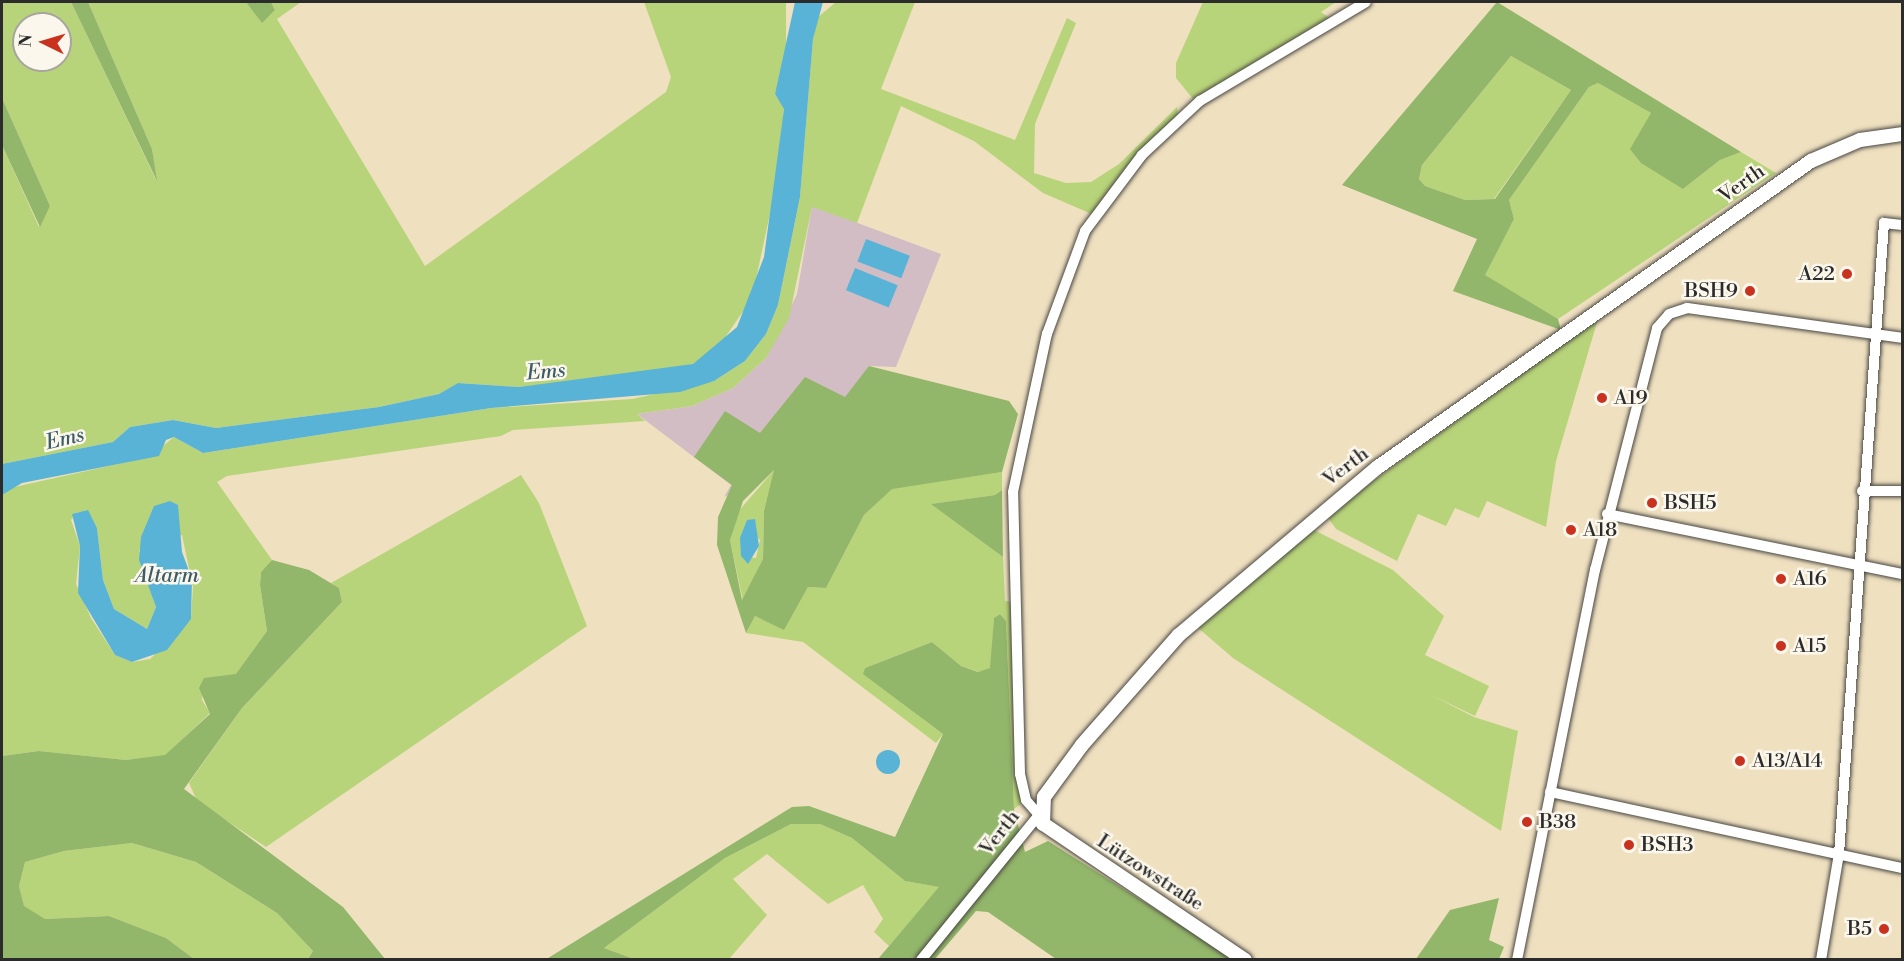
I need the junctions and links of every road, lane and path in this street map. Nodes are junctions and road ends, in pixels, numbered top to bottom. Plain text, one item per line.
1 (1366, 2) edge
2 (1902, 134) edge
3 (1902, 225) edge
4 (1873, 335) junction
5 (1902, 338) edge
6 (1862, 491) junction
7 (1902, 491) edge
8 (1607, 514) junction
9 (1857, 568) junction
10 (1902, 574) edge
11 (1551, 792) junction
12 (1039, 815) junction
13 (1839, 854) junction
14 (1902, 868) edge
15 (921, 960) edge
16 (1245, 960) edge
17 (1518, 960) edge
18 (1821, 960) edge

1 - 12 street
2 - 12 street, Verth
3 - 4 street
4 - 5 street
4 - 6 street
4 - 8 street
6 - 7 street
6 - 9 street
8 - 9 street
8 - 11 street
9 - 10 street
9 - 13 street
11 - 13 street
11 - 17 street
12 - 15 street, Verth
12 - 16 street, Lützowstraße
13 - 14 street
13 - 18 street

